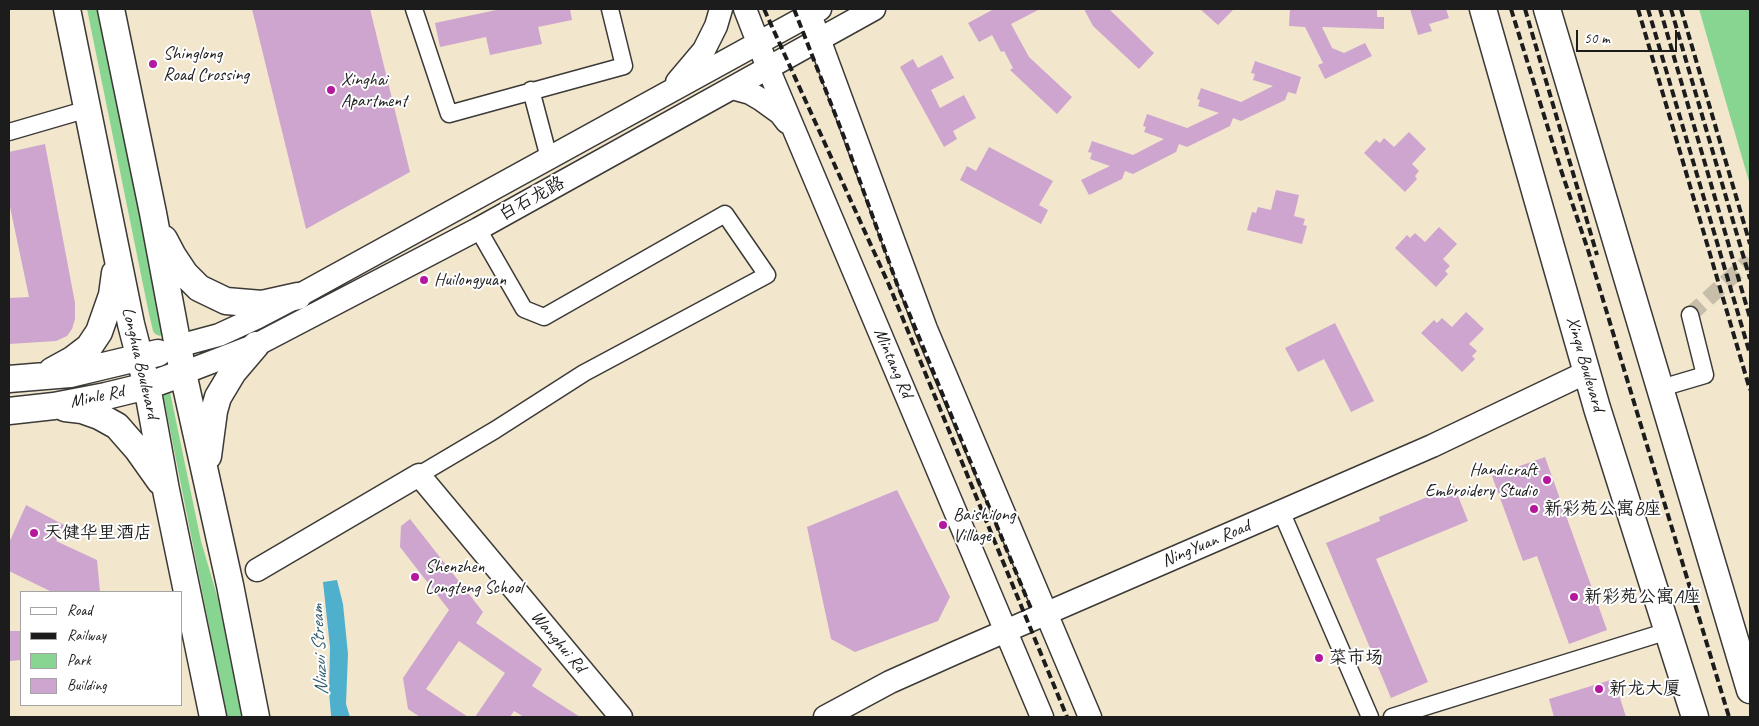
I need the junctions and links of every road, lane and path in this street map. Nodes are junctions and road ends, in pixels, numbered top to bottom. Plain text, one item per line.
1 (67, 9) edge
2 (111, 9) edge
3 (414, 9) edge
4 (610, 9) edge
5 (721, 9) edge
6 (745, 9) edge
7 (874, 9) edge
8 (1483, 9) edge
9 (1547, 9) edge
10 (813, 11) edge
11 (854, 20) junction
12 (820, 39) junction
13 (759, 42) junction
14 (768, 68) junction
15 (732, 88) junction
16 (531, 90) junction
17 (670, 91) junction
18 (839, 92) junction
19 (88, 110) junction
20 (9, 132) edge
21 (795, 132) junction
22 (549, 158) junction
23 (153, 213) junction
24 (478, 229) junction
25 (116, 250) junction
26 (298, 296) junction
27 (1690, 315) dead end
28 (256, 345) junction
29 (178, 346) junction
30 (141, 358) junction
31 (1587, 372) junction
32 (183, 373) junction
33 (44, 375) junction
34 (9, 379) edge
35 (147, 386) junction
36 (1660, 388) junction
37 (54, 406) junction
38 (9, 411) edge
39 (419, 475) junction
40 (166, 490) junction
41 (209, 491) junction
42 (1281, 511) junction
43 (257, 570) joint
44 (230, 585) junction
45 (1046, 613) junction
46 (1005, 630) junction
47 (1668, 631) junction
48 (1750, 690) edge
49 (213, 717) edge
50 (256, 717) edge
51 (621, 717) edge
52 (825, 717) edge
53 (1042, 717) edge
54 (1090, 717) edge
55 (1370, 717) edge
56 (1392, 717) edge
57 (1695, 717) edge

1 - 19 main road, Longhua Boulevard
2 - 23 main road
3 - 16 street
4 - 16 street
5 - 17 main road
6 - 13 main road, Mintang Rd
7 - 11 main road, 白石龙路
8 - 31 main road, Xinqu Boulevard
9 - 36 main road
10 - 12 main road
10 - 13 main road, 白石龙路
11 - 12 main road, 白石龙路
11 - 18 main road
12 - 14 main road, 白石龙路
12 - 18 main road
13 - 14 main road, Mintang Rd
13 - 17 main road, 白石龙路
14 - 15 main road, 白石龙路
14 - 21 main road, Mintang Rd
15 - 21 main road
15 - 24 main road, 白石龙路
16 - 22 street
17 - 22 main road, 白石龙路
18 - 45 main road
19 - 20 street
19 - 25 main road, Longhua Boulevard
21 - 46 main road, Mintang Rd
22 - 26 main road, 白石龙路
23 - 26 main road
23 - 29 main road
24 - 28 main road, 白石龙路
24 - 39 street
25 - 30 main road, Longhua Boulevard
25 - 33 main road
26 - 29 main road, 白石龙路
27 - 36 street
28 - 32 main road, 白石龙路
28 - 41 main road
29 - 30 main road, Minle Rd
29 - 32 main road
30 - 33 main road, Minle Rd
30 - 35 main road, Longhua Boulevard
31 - 42 main road, NingYuan Road
31 - 47 main road, Xinqu Boulevard
32 - 35 main road, Minle Rd
32 - 41 main road
33 - 34 main road, Minle Rd
35 - 37 main road, Minle Rd
35 - 40 main road, Longhua Boulevard
36 - 48 main road
37 - 38 main road, Minle Rd
37 - 40 main road
39 - 43 main road
39 - 51 main road, Wanghui Rd
40 - 49 main road, Longhua Boulevard
41 - 44 main road
42 - 45 main road, NingYuan Road
42 - 55 street
43 - 44 street
44 - 50 main road
45 - 46 main road, NingYuan Road
45 - 54 main road
46 - 52 main road, NingYuan Road
46 - 53 main road, Mintang Rd
47 - 56 street
47 - 57 main road, Xinqu Boulevard

